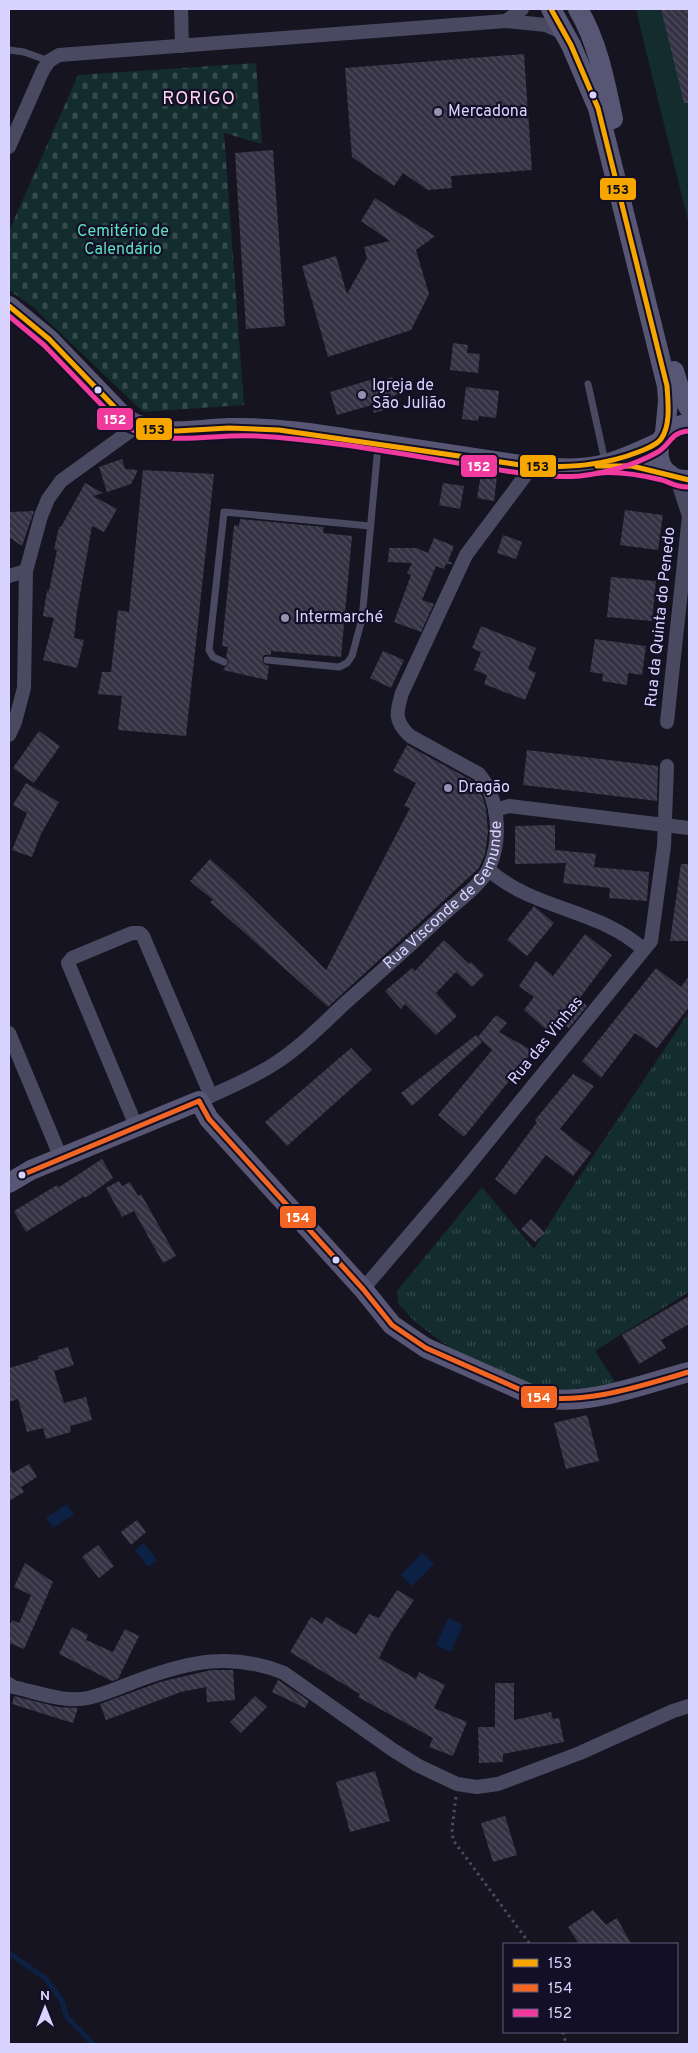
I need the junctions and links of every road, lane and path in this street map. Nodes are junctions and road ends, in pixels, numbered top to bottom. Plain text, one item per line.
1 (182, 9) edge
2 (522, 9) edge
3 (550, 9) edge
4 (578, 9) edge
5 (506, 21) junction
6 (593, 38) junction
7 (567, 39) junction
8 (182, 46) junction
9 (9, 50) edge
10 (49, 61) junction
11 (9, 147) edge
12 (9, 306) edge
13 (588, 384) dead end
14 (689, 408) edge
15 (689, 424) edge
16 (137, 426) junction
17 (662, 437) junction
18 (378, 443) junction
19 (606, 464) junction
20 (528, 466) junction
21 (678, 478) edge
22 (689, 516) edge
23 (370, 526) junction
24 (686, 567) edge
25 (26, 571) junction
26 (9, 576) edge
27 (267, 660) dead end
28 (224, 662) dead end
29 (667, 722) dead end
30 (9, 735) edge
31 (667, 766) dead end
32 (495, 810) junction
33 (664, 825) junction
34 (689, 828) edge
35 (489, 870) junction
36 (643, 949) junction
37 (9, 1033) edge
38 (205, 1099) junction
39 (136, 1126) junction
40 (61, 1158) junction
41 (9, 1184) edge
42 (363, 1289) junction
43 (689, 1372) edge
44 (9, 1684) edge
45 (689, 1706) edge
46 (457, 1784) junction
47 (529, 1943) edge

1 - 8 street
2 - 5 street
3 - 7 street
4 - 6 street
5 - 7 street
5 - 8 street
6 - 7 street
6 - 14 street
7 - 17 street
8 - 10 street
9 - 10 lane
10 - 11 street
12 - 16 street
13 - 19 lane
15 - 17 street
16 - 18 street
16 - 25 street
17 - 19 street
17 - 21 street
18 - 20 street
18 - 23 lane
19 - 20 street
19 - 21 street
20 - 32 street, Rua Visconde de Gemunde
21 - 22 street, Rua da Quinta do Penedo
22 - 24 street, Rua da Quinta do Penedo
23 - 27 lane
23 - 28 lane
24 - 29 street, Rua da Quinta do Penedo
25 - 26 street
25 - 30 street
31 - 33 street, Rua das Vinhas
32 - 33 street
32 - 35 street, Rua Visconde de Gemunde
33 - 34 street
33 - 36 street, Rua das Vinhas
35 - 36 street
35 - 38 street, Rua Visconde de Gemunde
36 - 42 street, Rua das Vinhas
37 - 40 street
38 - 39 street, Rua Visconde de Gemunde
38 - 39 street
38 - 42 street
39 - 40 street, Rua Visconde de Gemunde
40 - 41 street, Rua Visconde de Gemunde
42 - 43 street
44 - 46 street
45 - 46 street
46 - 47 path

